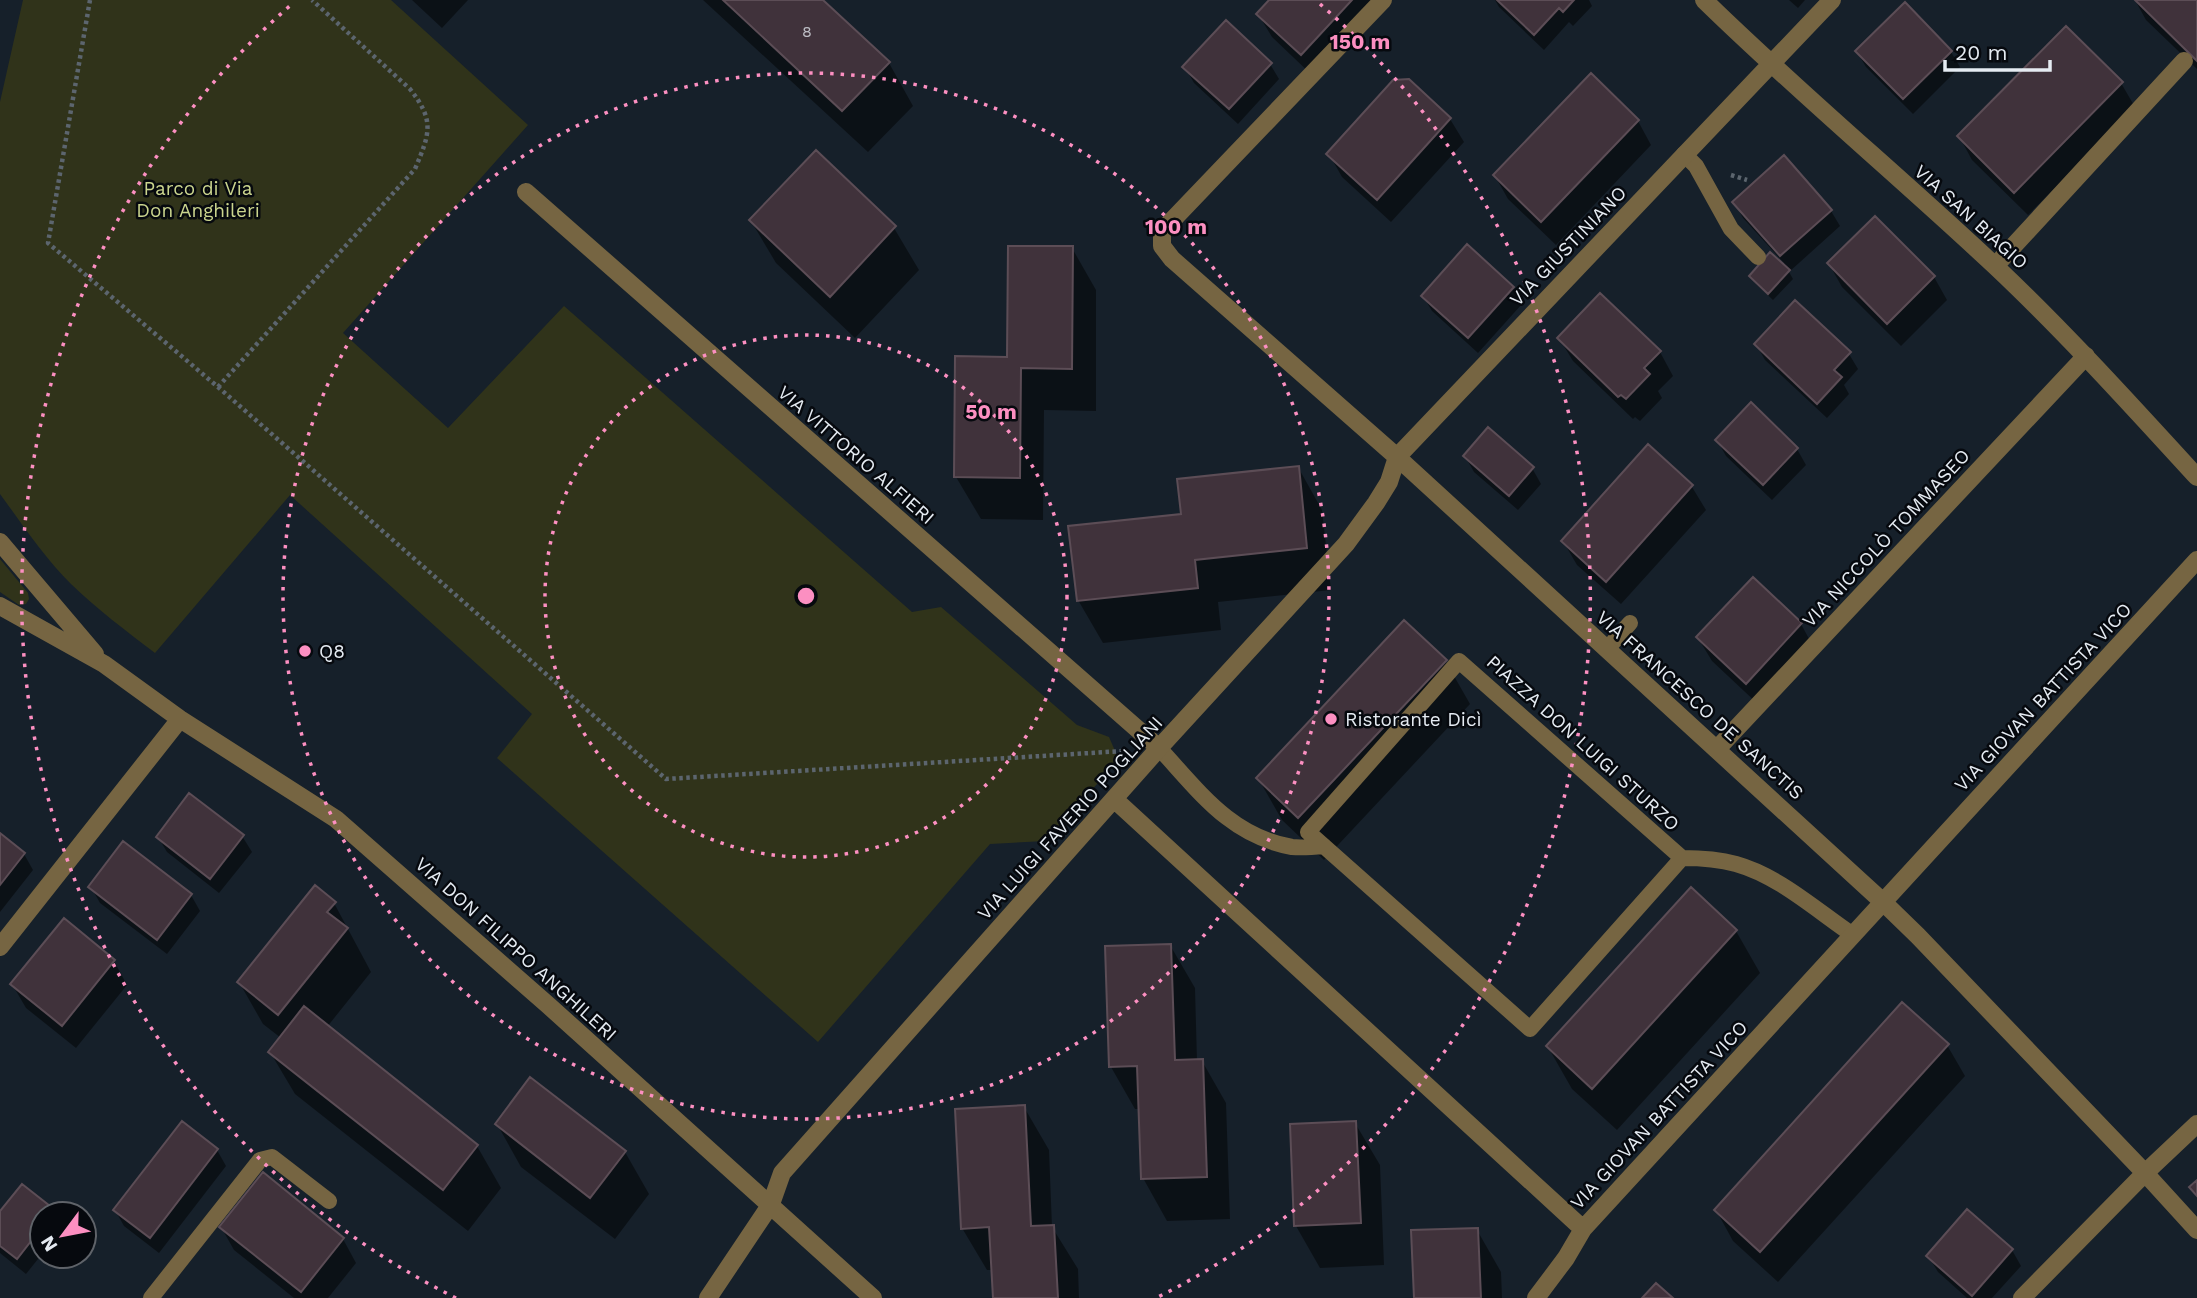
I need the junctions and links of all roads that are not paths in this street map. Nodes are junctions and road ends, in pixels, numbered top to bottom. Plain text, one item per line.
1 (1383, 0) edge
2 (1704, 0) edge
3 (1832, 0) edge
4 (2185, 61) dead end
5 (1770, 64) junction
6 (1684, 154) junction
7 (526, 192) dead end
8 (1758, 257) dead end
9 (1995, 266) junction
10 (2086, 356) junction
11 (1396, 457) junction
12 (2197, 477) edge
13 (0, 542) edge
14 (2197, 560) edge
15 (0, 607) edge
16 (1630, 623) dead end
17 (1607, 649) junction
18 (104, 664) junction
19 (180, 719) junction
20 (1159, 748) junction
21 (1717, 749) junction
22 (1114, 799) junction
23 (1324, 846) junction
24 (1682, 858) junction
25 (1883, 902) junction
26 (1853, 935) junction
27 (0, 947) edge
28 (2197, 1124) edge
29 (2145, 1172) junction
30 (329, 1201) dead end
31 (771, 1204) junction
32 (1583, 1229) junction
33 (2197, 1230) edge
34 (151, 1298) edge
35 (708, 1298) edge
36 (873, 1298) edge
37 (1536, 1298) edge
38 (2022, 1298) edge

1 - 11 street, VIA FRANCESCO DE SANCTIS
2 - 5 street, VIA SAN BIAGIO
3 - 5 street, VIA GIUSTINIANO
4 - 9 street
5 - 6 street, VIA GIUSTINIANO
5 - 9 street, VIA SAN BIAGIO
6 - 8 lane
6 - 11 street, VIA GIUSTINIANO
7 - 20 street, VIA VITTORIO ALFIERI
9 - 10 street, VIA SAN BIAGIO
10 - 12 street, VIA SAN BIAGIO
10 - 21 street, VIA NICCOLÒ TOMMASEO
11 - 17 street, VIA FRANCESCO DE SANCTIS
11 - 20 street, VIA LUIGI FAVERIO POGLIANI
13 - 18 street, VIA DON FILIPPO ANGHILERI
14 - 25 street, VIA GIOVAN BATTISTA VICO
15 - 18 street, VIA DON FILIPPO ANGHILERI
16 - 17 lane
17 - 21 street, VIA FRANCESCO DE SANCTIS
18 - 19 street, VIA DON FILIPPO ANGHILERI
19 - 27 street
19 - 31 street, VIA DON FILIPPO ANGHILERI
20 - 22 street, VIA LUIGI FAVERIO POGLIANI
20 - 23 lane
21 - 25 street, VIA FRANCESCO DE SANCTIS
22 - 31 street, VIA LUIGI FAVERIO POGLIANI
22 - 32 street, VIA GIOVAN BATTISTA VICO
23 - 24 lane, PIAZZA DON LUIGI STURZO
23 - 24 lane, PIAZZA DON LUIGI STURZO
24 - 26 lane
25 - 26 street, VIA GIOVAN BATTISTA VICO
25 - 29 street, VIA FRANCESCO DE SANCTIS
26 - 32 street, VIA GIOVAN BATTISTA VICO
28 - 29 street
29 - 33 street, VIA FRANCESCO DE SANCTIS
29 - 38 street
30 - 34 lane
31 - 35 street, VIA LUIGI FAVERIO POGLIANI
31 - 36 street, VIA DON FILIPPO ANGHILERI
32 - 37 street

